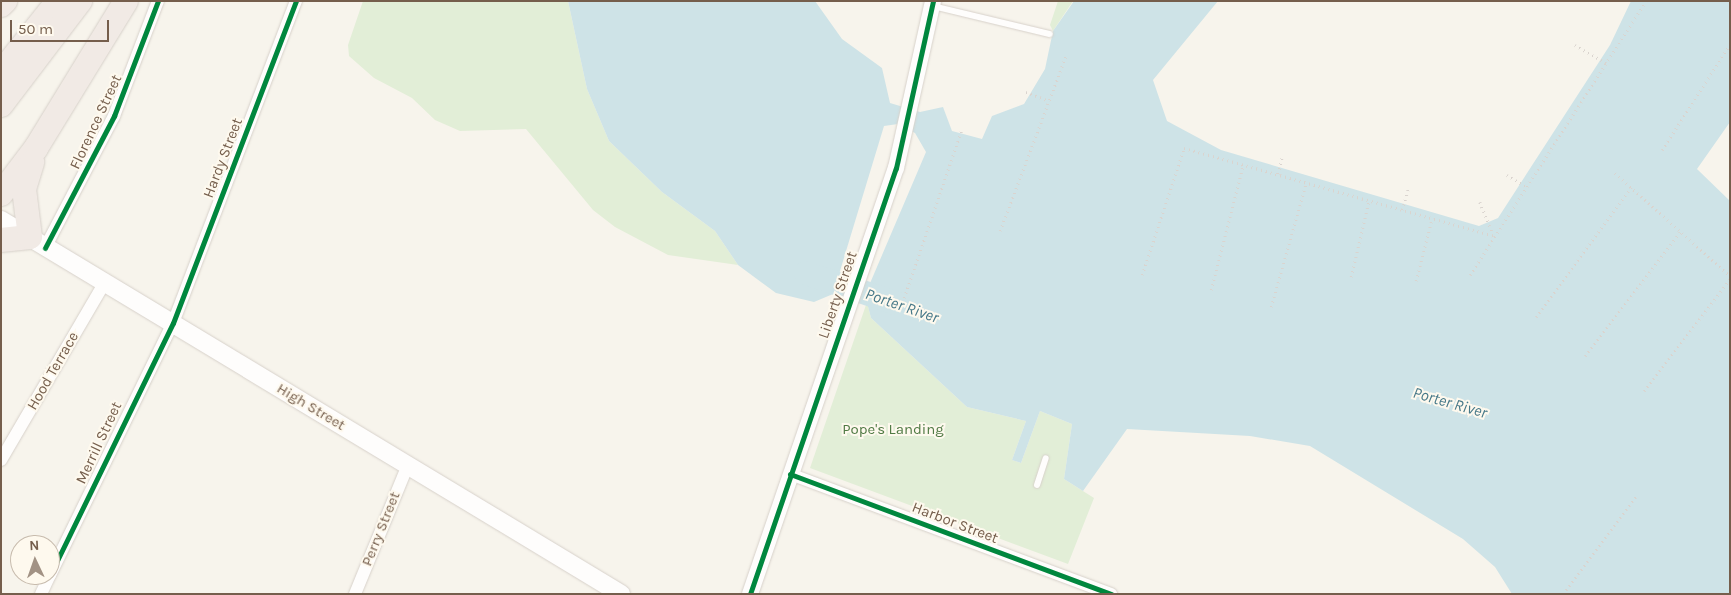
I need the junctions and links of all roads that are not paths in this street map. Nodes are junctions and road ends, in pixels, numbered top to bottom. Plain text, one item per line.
1 (6, 1) edge
2 (58, 1) edge
3 (80, 1) edge
4 (126, 1) edge
5 (158, 1) edge
6 (296, 1) edge
7 (932, 3) edge
8 (1, 5) edge
9 (1050, 34) dead end
10 (1, 73) edge
11 (1, 105) edge
12 (36, 148) junction
13 (1, 194) edge
14 (1, 220) edge
15 (1, 240) edge
16 (38, 242) junction
17 (104, 282) junction
18 (173, 323) junction
19 (1046, 458) dead end
20 (1, 460) edge
21 (408, 465) junction
22 (790, 474) junction
23 (1037, 485) dead end
24 (60, 555) edge
25 (616, 592) edge
26 (355, 594) edge
27 (750, 594) edge
28 (1111, 594) edge

1 - 8 highway
2 - 10 highway
3 - 11 highway
4 - 12 highway
5 - 16 street, Florence Street
6 - 18 street, Hardy Street
7 - 9 lane
7 - 22 street, Liberty Street
12 - 13 highway
12 - 16 highway
14 - 16 main road, High Street
15 - 16 highway
16 - 17 main road, High Street
17 - 18 main road, High Street
17 - 20 street, Hood Terrace
18 - 21 main road, High Street
18 - 24 street, Merrill Street
19 - 23 lane
21 - 25 main road, High Street
21 - 26 street, Perry Street
22 - 27 street, Liberty Street
22 - 28 street, Harbor Street

